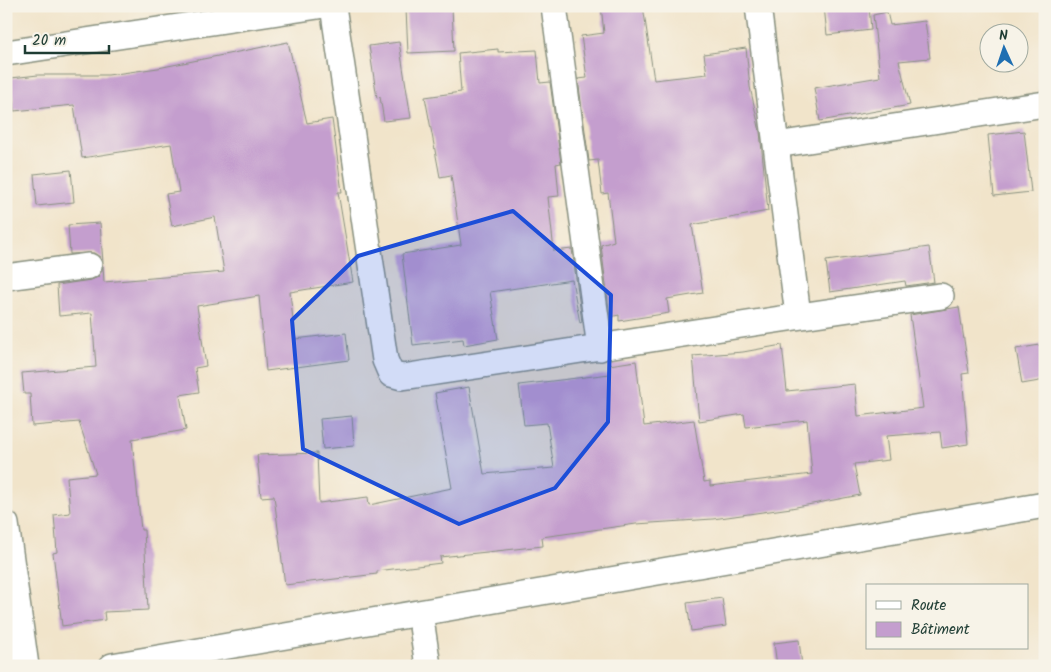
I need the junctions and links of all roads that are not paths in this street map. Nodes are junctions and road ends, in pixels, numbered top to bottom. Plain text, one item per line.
1 (318, 6) edge
2 (332, 6) edge
3 (554, 6) edge
4 (758, 6) edge
5 (6, 53) edge
6 (1045, 104) edge
7 (776, 146) junction
8 (88, 266) dead end
9 (6, 277) edge
10 (941, 296) dead end
11 (798, 315) junction
12 (600, 348) junction
13 (1045, 505) edge
14 (6, 524) edge
15 (420, 613) junction
16 (26, 666) edge
17 (112, 666) edge
18 (428, 666) edge

1 - 5 street
2 - 12 street
3 - 12 street
4 - 7 street
6 - 7 street
7 - 11 street
8 - 9 street
10 - 11 street
11 - 12 street
13 - 15 street
14 - 16 street
15 - 17 street
15 - 18 street

